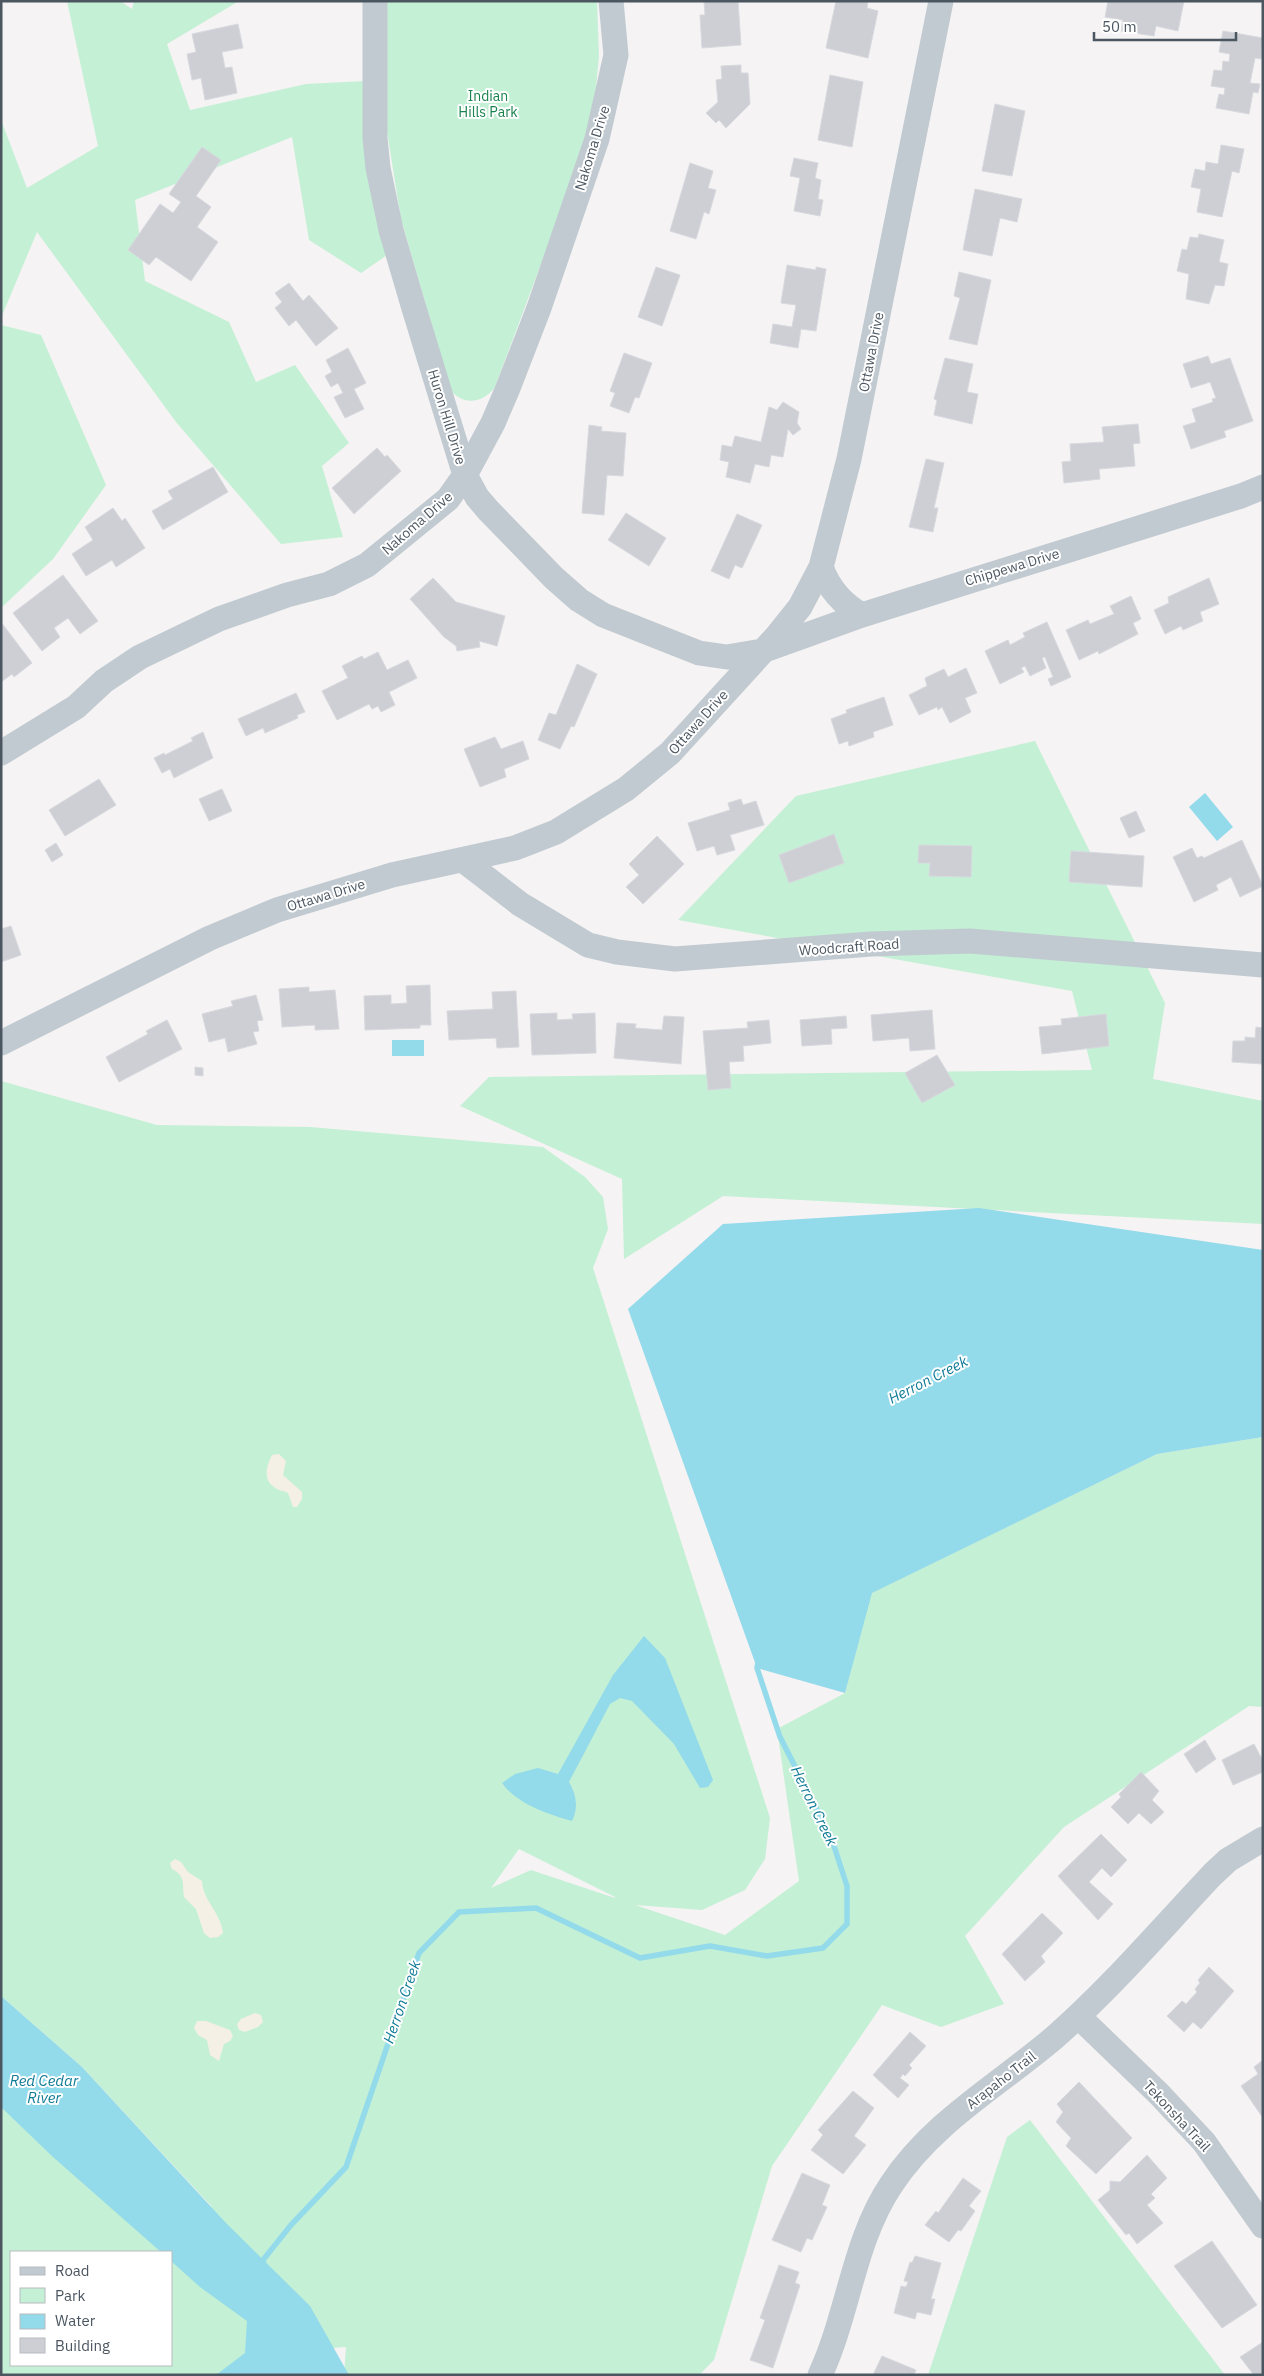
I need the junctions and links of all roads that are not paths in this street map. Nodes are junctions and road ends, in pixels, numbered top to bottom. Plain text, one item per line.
1 (375, 1) edge
2 (611, 1) edge
3 (941, 1) edge
4 (465, 475) junction
5 (1263, 487) edge
6 (821, 567) junction
7 (862, 615) junction
8 (762, 651) junction
9 (1, 753) edge
10 (463, 860) junction
11 (1263, 965) edge
12 (1, 1043) edge
13 (1263, 1840) edge
14 (1078, 2016) junction
15 (1263, 2226) edge
16 (820, 2375) edge

1 - 4 street, Huron Hill Drive
2 - 4 street, Nakoma Drive
3 - 6 street, Ottawa Drive
4 - 8 street, Huron Hill Drive
4 - 9 street, Nakoma Drive
5 - 7 street, Chippewa Drive
6 - 7 street
6 - 8 street, Ottawa Drive
7 - 8 street, Chippewa Drive
8 - 10 street, Ottawa Drive
10 - 11 street, Woodcraft Road
10 - 12 street, Ottawa Drive
13 - 14 street, Arapaho Trail
14 - 15 street, Tekonsha Trail
14 - 16 street, Arapaho Trail

